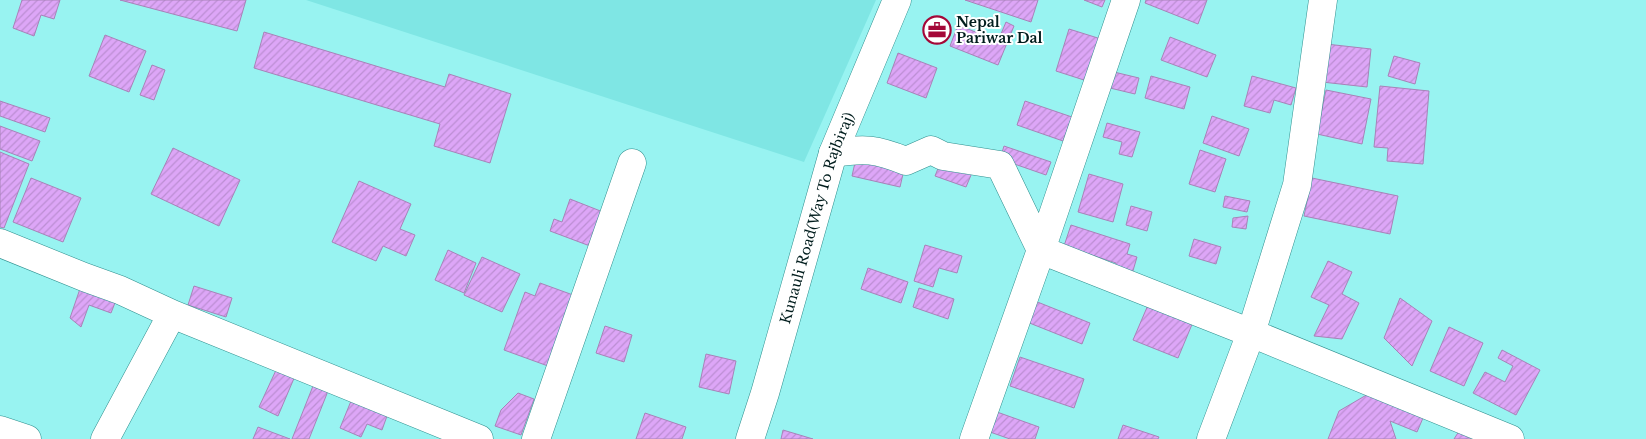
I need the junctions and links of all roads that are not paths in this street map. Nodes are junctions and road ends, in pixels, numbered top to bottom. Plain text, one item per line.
1 (897, 0) edge
2 (1126, 0) edge
3 (1322, 0) edge
4 (833, 153) junction
5 (632, 163) dead end
6 (0, 243) edge
7 (1041, 250) junction
8 (172, 314) junction
9 (1251, 333) junction
10 (0, 430) edge
11 (27, 439) edge
12 (105, 439) edge
13 (478, 439) edge
14 (536, 439) edge
15 (750, 439) edge
16 (974, 439) edge
17 (1211, 439) edge
18 (1510, 439) edge

1 - 4 street, Kunauli Road(Way To Rajbiraj)
2 - 7 street
3 - 9 street
4 - 7 street
4 - 15 street, Kunauli Road(Way To Rajbiraj)
5 - 14 street
6 - 8 street
7 - 9 street
7 - 16 street
8 - 12 street
8 - 13 street
9 - 17 street
9 - 18 street
10 - 11 street

